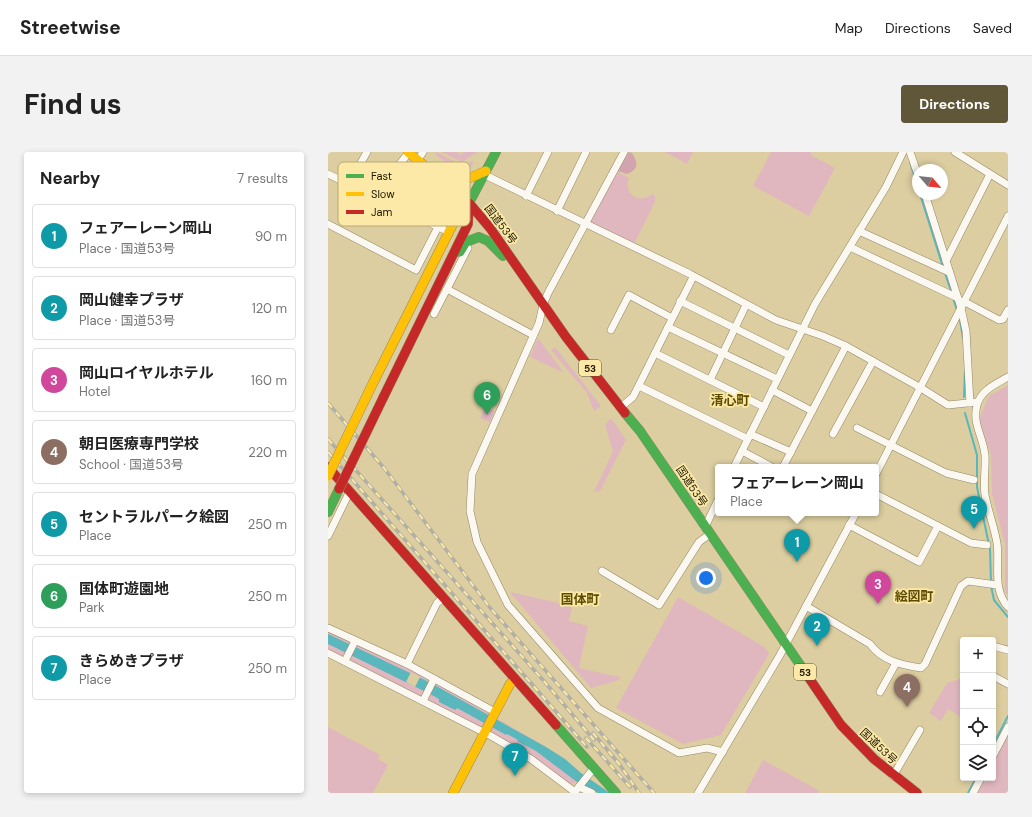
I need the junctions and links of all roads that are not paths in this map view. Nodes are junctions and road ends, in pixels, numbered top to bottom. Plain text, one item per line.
1 (366, 152) edge
2 (408, 152) edge
3 (496, 152) edge
4 (548, 152) edge
5 (586, 152) edge
6 (624, 152) edge
7 (904, 152) edge
8 (910, 152) edge
9 (960, 153) edge
10 (421, 156) edge
11 (361, 162) edge
12 (400, 162) edge
13 (914, 164) edge
14 (486, 172) junction
15 (328, 174) edge
16 (990, 174) junction
17 (338, 179) edge
18 (470, 180) edge
19 (1008, 185) edge
20 (526, 196) junction
21 (927, 200) edge
22 (470, 201) edge
23 (470, 204) edge
24 (557, 211) junction
25 (1008, 216) edge
26 (328, 224) edge
27 (585, 224) junction
28 (452, 226) edge
29 (467, 226) edge
30 (438, 227) joint
31 (859, 231) junction
32 (449, 232) junction
33 (474, 238) junction
34 (850, 247) junction
35 (946, 262) junction
36 (514, 263) junction
37 (946, 270) junction
38 (693, 276) junction
39 (441, 280) junction
40 (447, 289) junction
41 (953, 296) junction
42 (680, 301) junction
43 (543, 305) junction
44 (746, 305) junction
45 (963, 305) junction
46 (1008, 310) edge
47 (434, 314) dead end
48 (672, 318) junction
49 (668, 327) junction
50 (735, 328) junction
51 (802, 329) junction
52 (611, 330) dead end
53 (533, 335) junction
54 (846, 346) junction
55 (655, 353) junction
56 (723, 353) junction
57 (789, 355) junction
58 (873, 361) junction
59 (1008, 377) edge
60 (777, 379) junction
61 (710, 380) junction
62 (639, 386) junction
63 (921, 388) junction
64 (772, 390) junction
65 (974, 402) junction
66 (621, 407) junction
67 (764, 407) junction
68 (812, 411) junction
69 (857, 428) dead end
70 (833, 434) dead end
71 (749, 437) junction
72 (891, 445) junction
73 (742, 451) junction
74 (790, 452) junction
75 (736, 464) edge
76 (766, 464) edge
77 (784, 464) edge
78 (328, 467) edge
79 (879, 468) edge
80 (328, 476) edge
81 (974, 480) dead end
82 (350, 491) junction
83 (879, 496) edge
84 (715, 508) edge
85 (328, 512) edge
86 (854, 516) edge
87 (849, 525) junction
88 (938, 526) junction
89 (707, 531) junction
90 (328, 536) edge
91 (987, 545) dead end
92 (602, 571) dead end
93 (993, 585) junction
94 (444, 597) junction
95 (806, 606) junction
96 (1008, 607) edge
97 (328, 628) edge
98 (354, 643) junction
99 (786, 644) junction
100 (996, 647) edge
101 (1008, 650) edge
102 (328, 653) edge
103 (345, 661) junction
104 (896, 662) junction
105 (407, 664) junction
106 (996, 678) edge
107 (515, 679) junction
108 (433, 681) junction
109 (1008, 684) edge
110 (880, 692) dead end
111 (423, 701) junction
112 (494, 714) junction
113 (1008, 727) edge
114 (486, 729) junction
115 (920, 730) dead end
116 (996, 750) edge
117 (723, 752) junction
118 (594, 768) junction
119 (893, 776) junction
120 (979, 781) edge
121 (577, 789) edge
122 (453, 793) edge
123 (592, 793) edge
124 (616, 793) edge
125 (698, 793) edge
126 (917, 793) edge
127 (973, 793) edge

1 - 11 street
2 - 10 main road
2 - 12 street
3 - 14 main road
4 - 20 street
5 - 24 street
6 - 27 street
7 - 31 street
8 - 13 street
9 - 16 street
14 - 18 main road
14 - 20 street
14 - 22 main road
15 - 17 street
16 - 19 street
16 - 35 street
20 - 24 street
21 - 35 street
23 - 36 main road, 国道53号 / 53
24 - 27 street
25 - 45 street
26 - 30 street
27 - 38 street
27 - 43 street
28 - 32 main road, 国道53号
29 - 39 main road, 国道53号
30 - 32 street
31 - 34 street
31 - 37 street
32 - 80 main road, 国道53号, bridge
33 - 36 main road
33 - 39 main road
33 - 40 street
34 - 41 street
34 - 51 street
35 - 37 street
36 - 43 main road, 国道53号 / 53
37 - 41 street
38 - 42 street
38 - 44 street
39 - 85 main road, 国道53号, bridge
40 - 47 street
40 - 53 street
41 - 45 street
42 - 48 street
42 - 50 street
43 - 53 street
43 - 66 main road, 国道53号 / 53
44 - 50 street
44 - 51 street
45 - 46 street
45 - 63 street
45 - 65 street
48 - 49 street
48 - 52 street
49 - 55 street
49 - 56 street
50 - 56 street
50 - 57 street
51 - 54 street
51 - 57 street
53 - 117 street
54 - 58 street
54 - 68 street
55 - 61 street
55 - 62 street
56 - 60 street
56 - 61 street
57 - 60 street
58 - 63 street
58 - 70 street
59 - 65 street
60 - 64 street
61 - 67 street
62 - 66 street
62 - 71 street
63 - 65 street
63 - 72 street
64 - 67 street
64 - 68 street
65 - 93 street
66 - 89 main road, 国道53号 / 53
67 - 71 street
68 - 74 street
69 - 72 street
71 - 73 street
71 - 74 street
72 - 79 street
72 - 81 street
73 - 75 street
73 - 76 street
74 - 77 street
78 - 82 main road
82 - 90 street
82 - 94 main road
83 - 88 street
84 - 89 street
86 - 87 street
87 - 88 street
87 - 95 street
88 - 91 street
89 - 92 street
89 - 99 main road, 国道53号 / 53
93 - 96 street
93 - 104 street
94 - 105 street
94 - 107 main road
95 - 99 street
95 - 104 street
97 - 98 street
98 - 103 street
98 - 105 street
99 - 117 street
99 - 119 main road, 国道53号 / 53
100 - 101 street
102 - 103 street
103 - 111 street
104 - 110 street
105 - 108 street
106 - 109 street
107 - 112 main road
107 - 118 main road
108 - 111 street
108 - 112 street
111 - 114 street
112 - 114 main road
113 - 116 street
114 - 121 street
114 - 122 main road
115 - 119 street
117 - 125 street
118 - 121 street
118 - 124 main road
119 - 126 main road, 国道53号 / 53
120 - 127 street
121 - 123 street

